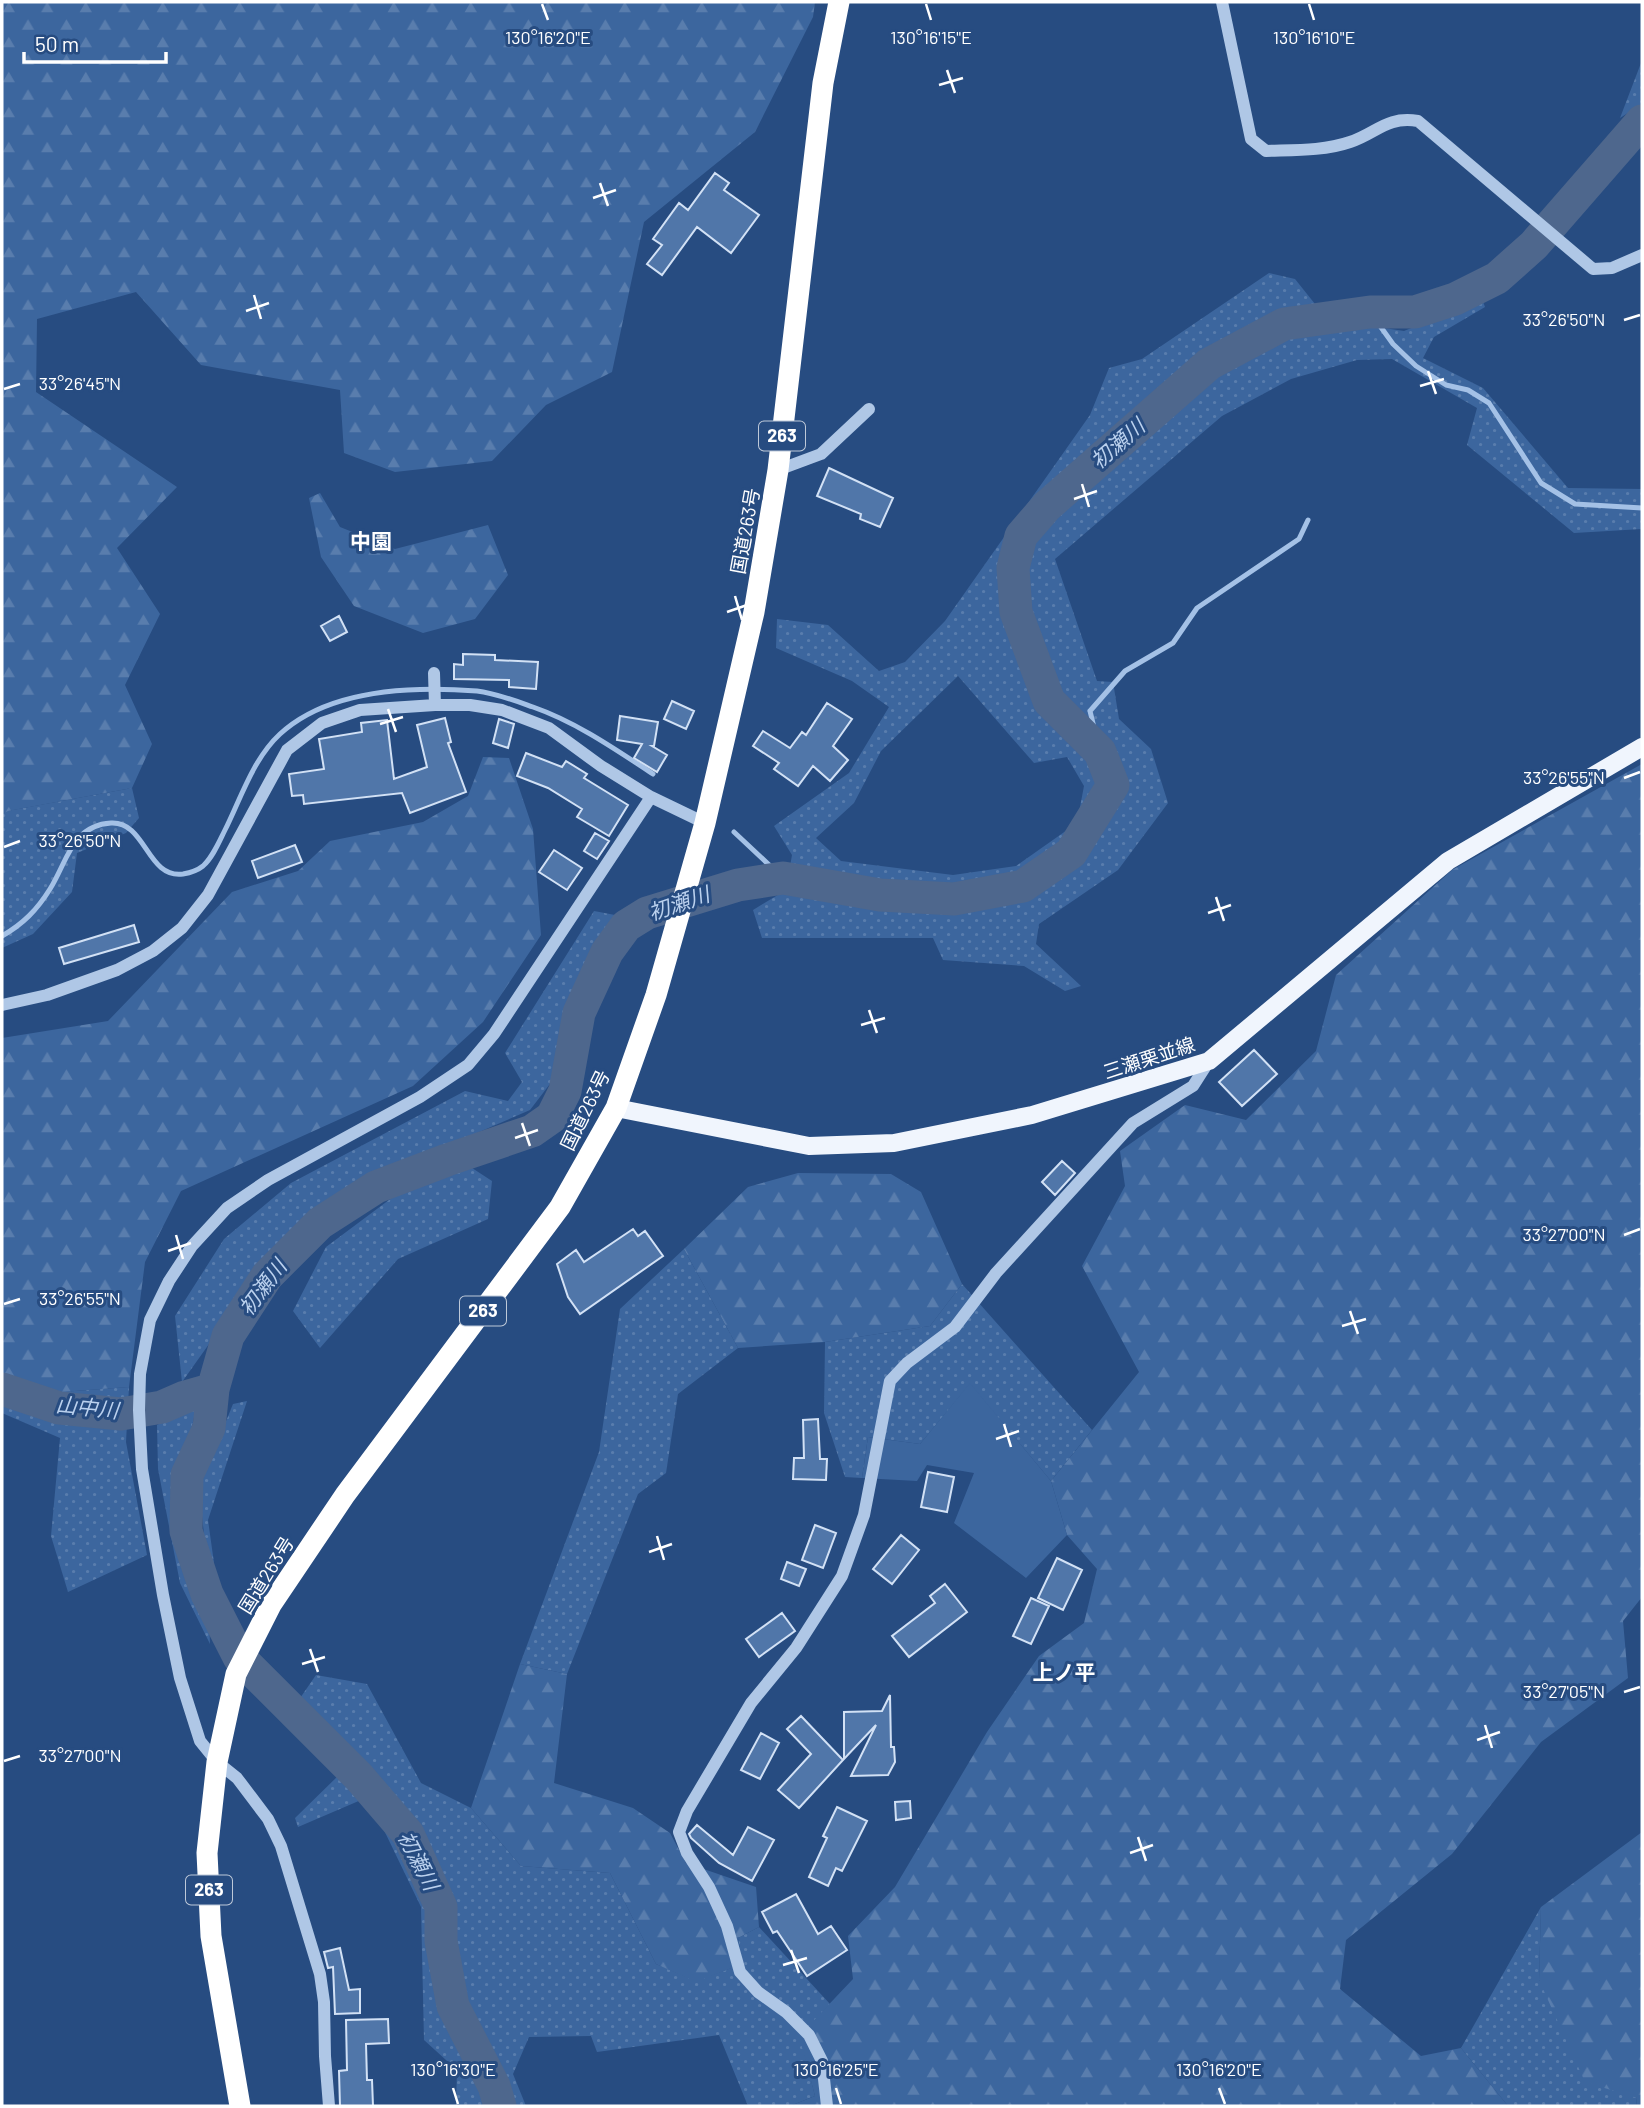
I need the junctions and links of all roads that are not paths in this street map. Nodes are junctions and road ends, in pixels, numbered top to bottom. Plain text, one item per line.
1 (839, 2) edge
2 (1222, 2) edge
3 (1642, 255) edge
4 (869, 409) dead end
5 (778, 470) junction
6 (434, 673) dead end
7 (435, 705) junction
8 (1642, 747) edge
9 (651, 797) junction
10 (705, 823) junction
11 (2, 1005) edge
12 (1209, 1060) junction
13 (616, 1108) junction
14 (217, 1762) junction
15 (240, 2106) edge
16 (329, 2106) edge
17 (827, 2106) edge

1 - 5 highway, 国道263号 / 263
2 - 3 street
4 - 5 street
5 - 10 highway, 国道263号 / 263
6 - 7 street
7 - 9 street
7 - 11 street
8 - 12 main road, 三瀬栗並線
9 - 10 street
9 - 14 street
10 - 13 highway, 国道263号 / 263
12 - 13 main road, 三瀬栗並線
12 - 17 street
13 - 14 highway, 国道263号 / 263
14 - 15 highway, 国道263号 / 263
14 - 16 street

